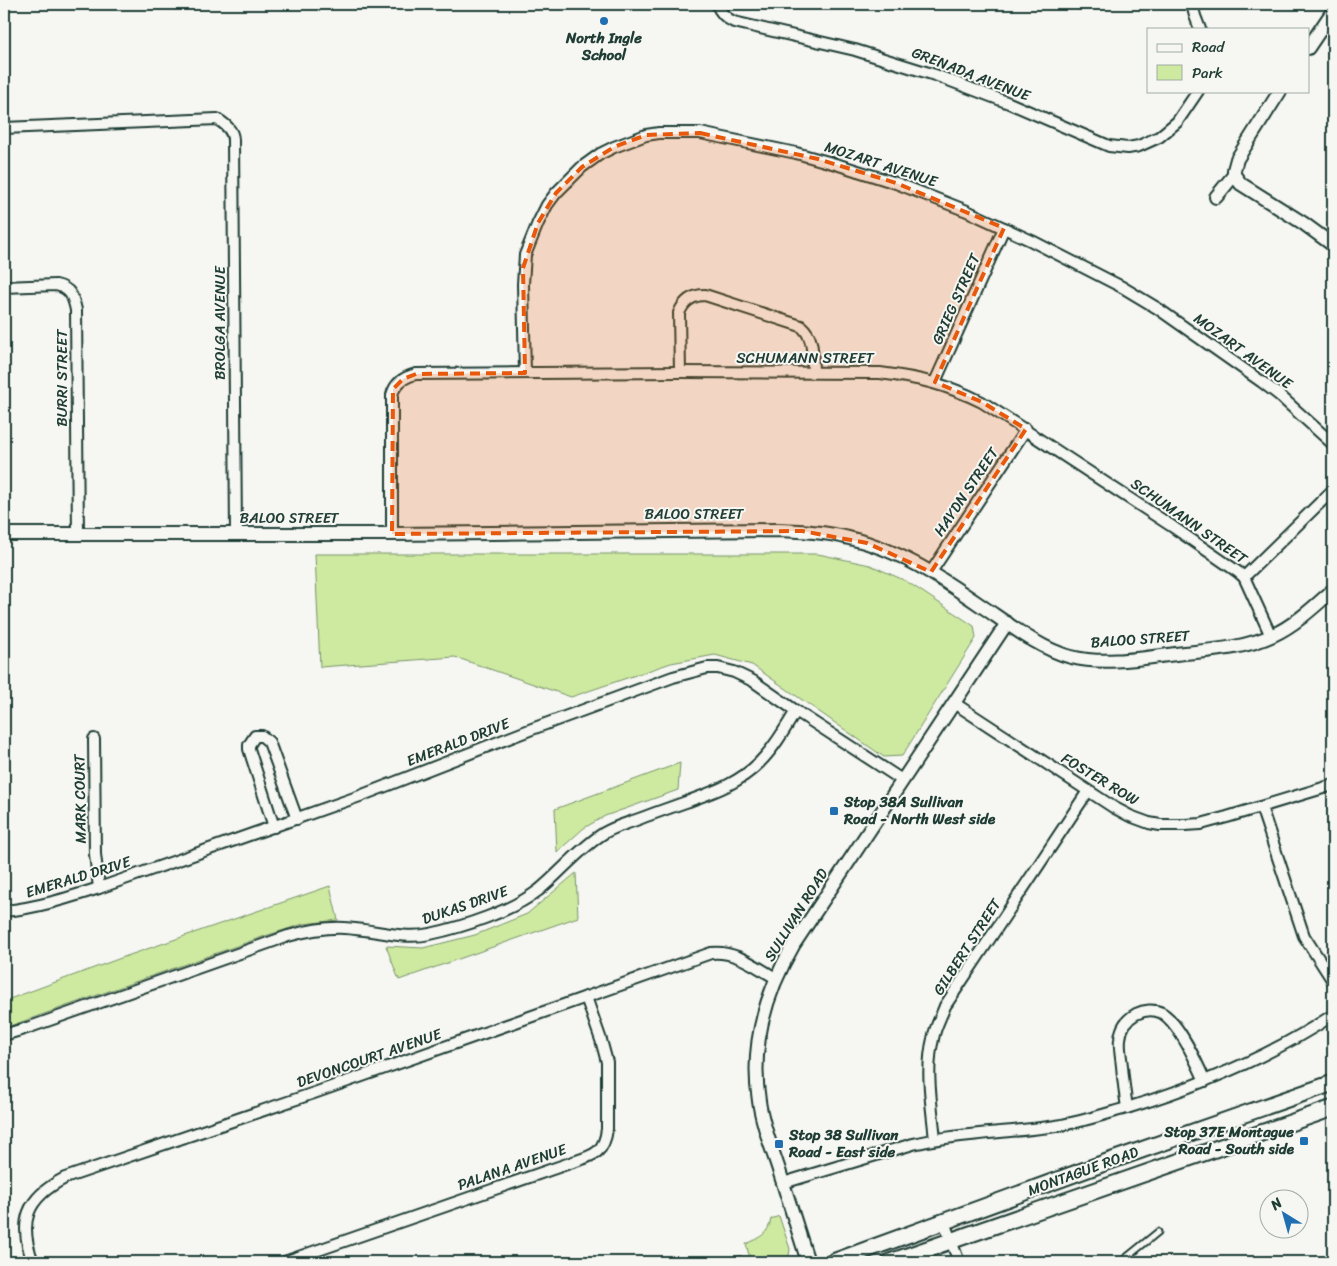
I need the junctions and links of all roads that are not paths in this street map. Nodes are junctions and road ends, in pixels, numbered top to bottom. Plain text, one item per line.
1 (718, 4) edge
2 (1192, 4) edge
3 (1333, 11) edge
4 (1200, 28) edge
5 (1310, 45) edge
6 (1197, 92) edge
7 (1278, 92) edge
8 (4, 128) edge
9 (1234, 175) junction
10 (1216, 197) dead end
11 (1004, 228) junction
12 (1333, 245) edge
13 (4, 287) edge
14 (680, 372) junction
15 (813, 372) junction
16 (525, 373) junction
17 (935, 382) junction
18 (1026, 430) junction
19 (1333, 444) edge
20 (1333, 490) edge
21 (4, 534) edge
22 (78, 534) junction
23 (236, 534) junction
24 (392, 534) junction
25 (931, 572) junction
26 (1244, 577) junction
27 (1333, 590) edge
28 (1007, 623) junction
29 (1271, 636) junction
30 (954, 703) junction
31 (796, 711) junction
32 (94, 739) dead end
33 (902, 780) junction
34 (1333, 785) edge
35 (1088, 791) junction
36 (1260, 807) junction
37 (297, 819) junction
38 (274, 827) junction
39 (99, 888) junction
40 (4, 911) edge
41 (776, 978) junction
42 (1333, 981) edge
43 (586, 997) junction
44 (1333, 1015) edge
45 (4, 1035) edge
46 (1205, 1081) junction
47 (1333, 1083) edge
48 (1127, 1108) junction
49 (1333, 1108) edge
50 (935, 1139) junction
51 (783, 1183) junction
52 (944, 1222) junction
53 (1158, 1232) dead end
54 (951, 1242) junction
55 (33, 1262) edge
56 (284, 1262) edge
57 (808, 1262) edge
58 (834, 1262) edge
59 (890, 1262) edge
60 (958, 1262) edge
61 (1121, 1262) edge

1 - 6 street, GRENADA AVENUE
2 - 4 street
3 - 5 street
7 - 9 street
8 - 23 street, BROLGA AVENUE
9 - 10 street
9 - 12 street
11 - 16 street, MOZART AVENUE
11 - 17 street, GRIEG STREET
11 - 19 street, MOZART AVENUE
13 - 22 street, BURRI STREET
14 - 15 street, SCHUMANN STREET
14 - 15 street
14 - 16 street, SCHUMANN STREET
15 - 17 street, SCHUMANN STREET
16 - 24 street, SCHUMANN STREET
17 - 18 street, SCHUMANN STREET
18 - 25 street, HAYDN STREET
18 - 26 street, SCHUMANN STREET
20 - 26 street
21 - 22 street, BALOO STREET
22 - 23 street, BALOO STREET
23 - 24 street, BALOO STREET
24 - 25 street, BALOO STREET
25 - 28 street, BALOO STREET
26 - 29 street, SCHUMANN STREET
27 - 29 street, BALOO STREET
28 - 29 street, BALOO STREET
28 - 30 street, SULLIVAN ROAD
30 - 33 street, SULLIVAN ROAD
30 - 35 street, FOSTER ROW
31 - 33 street, EMERALD DRIVE
31 - 37 street, EMERALD DRIVE
31 - 45 street, DUKAS DRIVE
32 - 39 street, MARK COURT
33 - 41 street, SULLIVAN ROAD
34 - 36 street, FOSTER ROW
35 - 36 street, FOSTER ROW
35 - 50 street, GILBERT STREET
36 - 42 street
37 - 38 street, EMERALD DRIVE
37 - 38 street
38 - 39 street, EMERALD DRIVE
39 - 40 street, EMERALD DRIVE
41 - 43 street, DEVONCOURT AVENUE
41 - 51 street, SULLIVAN ROAD
43 - 55 street, DEVONCOURT AVENUE
43 - 56 street, PALANA AVENUE
44 - 46 street
46 - 48 street
46 - 48 street
47 - 52 main road, MONTAGUE ROAD
48 - 50 street
49 - 54 main road, MONTAGUE ROAD
50 - 51 street
51 - 57 street, SULLIVAN ROAD
52 - 54 street
52 - 58 main road, MONTAGUE ROAD
53 - 61 lane
54 - 59 main road, MONTAGUE ROAD
54 - 60 street

